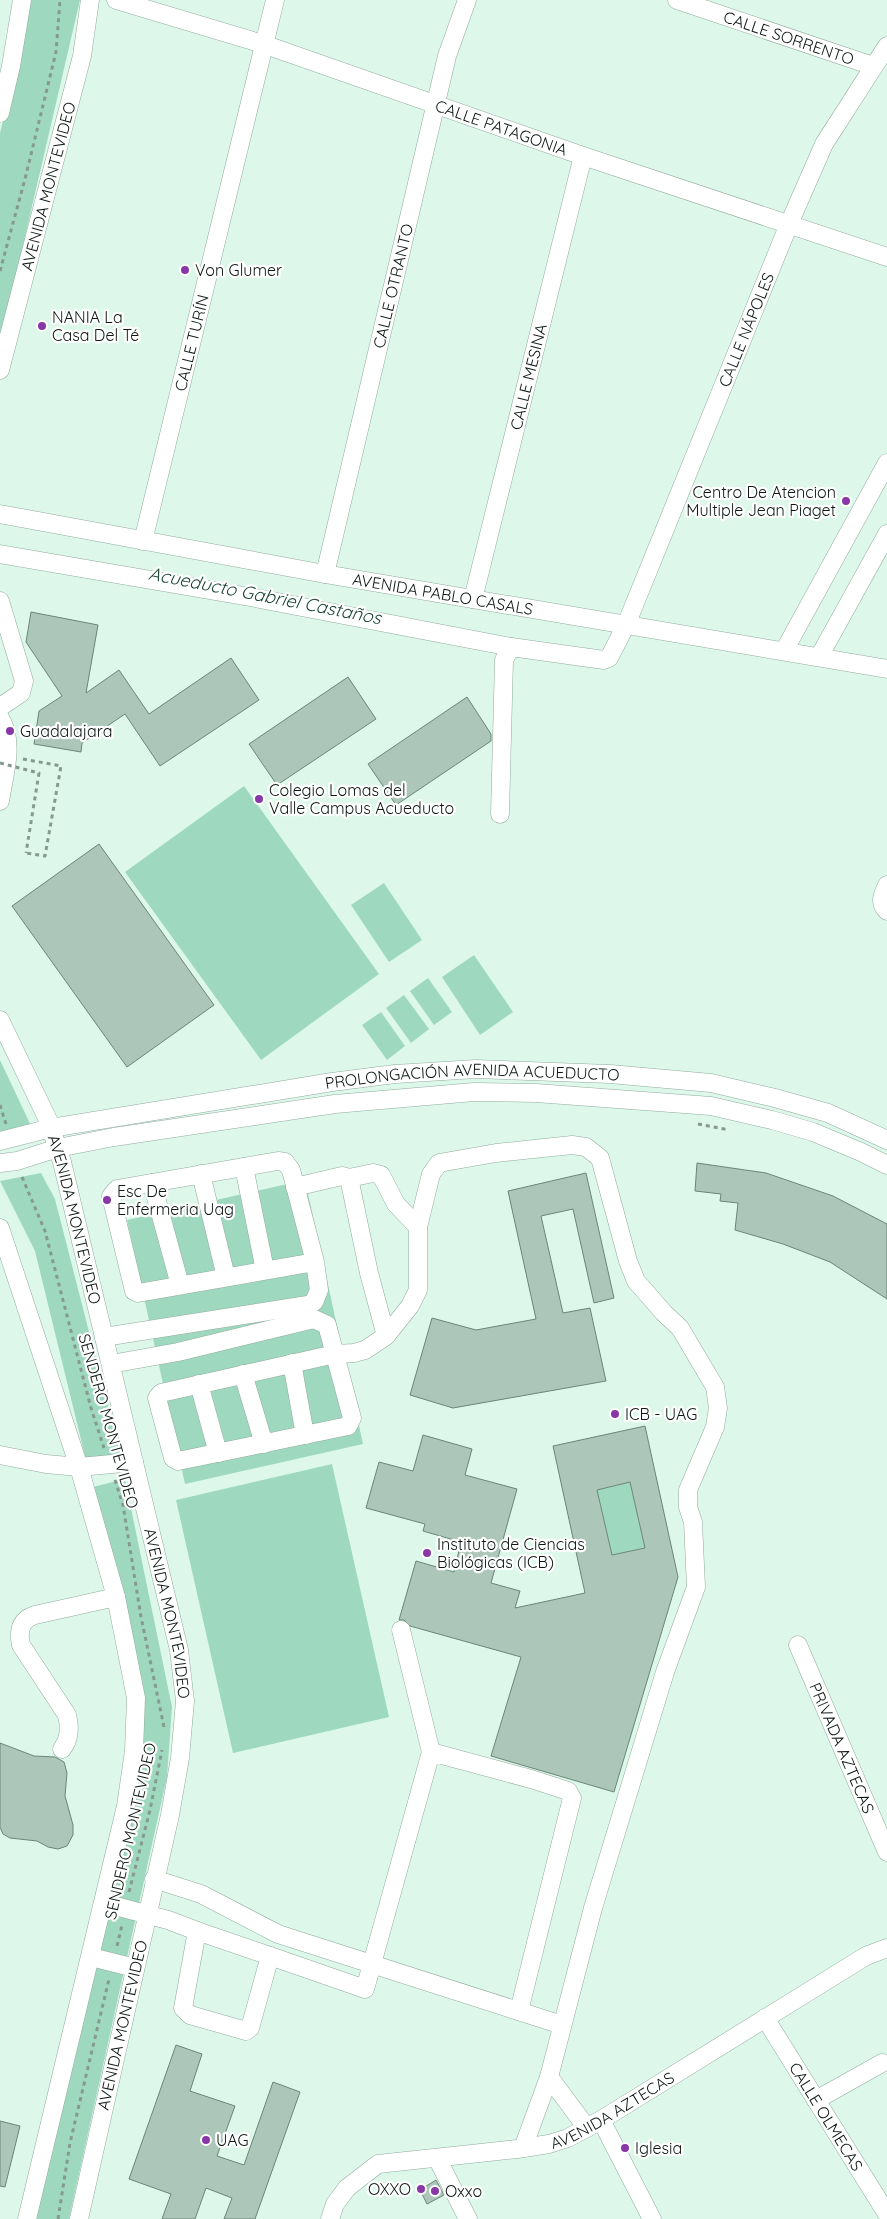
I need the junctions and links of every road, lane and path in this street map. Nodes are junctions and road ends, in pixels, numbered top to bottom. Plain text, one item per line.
1 (22, 0) edge
2 (60, 0) edge
3 (90, 0) edge
4 (116, 0) edge
5 (275, 0) edge
6 (467, 0) edge
7 (686, 1) edge
8 (263, 44) junction
9 (887, 46) edge
10 (873, 66) junction
11 (435, 105) junction
12 (0, 113) edge
13 (583, 156) junction
14 (789, 224) junction
15 (887, 257) edge
16 (0, 271) edge
17 (0, 370) edge
18 (887, 463) edge
19 (0, 514) edge
20 (887, 534) edge
21 (143, 542) junction
22 (0, 554) edge
23 (325, 574) junction
24 (473, 599) junction
25 (0, 601) edge
26 (626, 625) junction
27 (511, 646) junction
28 (784, 651) junction
29 (819, 657) junction
30 (887, 669) edge
31 (0, 707) edge
32 (0, 718) edge
33 (4, 760) edge
34 (0, 801) edge
35 (500, 814) dead end
36 (887, 885) edge
37 (887, 911) edge
38 (0, 1020) edge
39 (476, 1069) junction
40 (474, 1092) junction
41 (0, 1105) edge
42 (696, 1124) dead end
43 (51, 1128) junction
44 (735, 1131) dead end
45 (5, 1140) edge
46 (887, 1140) edge
47 (58, 1148) junction
48 (887, 1165) edge
49 (13, 1167) edge
50 (244, 1167) junction
51 (30, 1174) dead end
52 (201, 1174) junction
53 (349, 1178) junction
54 (152, 1182) junction
55 (295, 1187) junction
56 (418, 1227) junction
57 (0, 1228) edge
58 (315, 1262) junction
59 (265, 1270) junction
60 (226, 1277) junction
61 (180, 1285) junction
62 (311, 1312) junction
63 (386, 1336) junction
64 (104, 1337) junction
65 (335, 1354) junction
66 (292, 1363) junction
67 (111, 1364) junction
68 (243, 1374) junction
69 (199, 1384) junction
70 (305, 1435) junction
71 (264, 1444) junction
72 (1, 1452) edge
73 (218, 1453) junction
74 (134, 1462) junction
75 (109, 1464) junction
76 (79, 1467) junction
77 (116, 1597) junction
78 (401, 1630) dead end
79 (798, 1645) dead end
80 (165, 1732) dead end
81 (163, 1742) dead end
82 (62, 1749) dead end
83 (431, 1752) junction
84 (887, 1852) edge
85 (154, 1879) junction
86 (104, 1904) junction
87 (125, 1909) junction
88 (147, 1914) junction
89 (197, 1931) junction
90 (887, 1948) edge
91 (270, 1956) junction
92 (91, 1957) junction
93 (113, 1963) junction
94 (373, 1964) junction
95 (134, 1968) junction
96 (519, 2011) junction
97 (765, 2018) junction
98 (562, 2025) junction
99 (882, 2063) dead end
100 (549, 2077) junction
101 (816, 2100) junction
102 (594, 2124) junction
103 (523, 2148) junction
104 (437, 2158) junction
105 (887, 2214) edge
106 (27, 2219) edge
107 (58, 2219) edge
108 (79, 2219) edge
109 (330, 2219) edge
110 (468, 2219) edge
111 (652, 2219) edge

1 - 12 street
2 - 16 path
3 - 17 street, AVENIDA MONTEVIDEO
4 - 8 street, CALLE PATAGONIA
5 - 8 street, CALLE TURÍN
6 - 11 street, CALLE OTRANTO
7 - 10 street, CALLE SORRENTO
8 - 11 street, CALLE PATAGONIA
8 - 21 street, CALLE TURÍN
9 - 10 street, CALLE NÁPOLES
10 - 14 street, CALLE NÁPOLES
11 - 13 street, CALLE PATAGONIA
11 - 23 street, CALLE OTRANTO
13 - 14 street, CALLE PATAGONIA
13 - 24 street, CALLE MESINA
14 - 15 street, CALLE PATAGONIA
14 - 26 street, CALLE NÁPOLES
18 - 28 street
19 - 21 street, AVENIDA PABLO CASALS
20 - 29 street
21 - 23 street, AVENIDA PABLO CASALS
22 - 27 street
23 - 24 street, AVENIDA PABLO CASALS
24 - 26 street, AVENIDA PABLO CASALS
25 - 31 street
26 - 27 street, CALLE NÁPOLES
26 - 28 street, AVENIDA PABLO CASALS
27 - 35 street
28 - 29 street, AVENIDA PABLO CASALS
29 - 30 street, AVENIDA PABLO CASALS
32 - 33 street
33 - 33 path, bridge
33 - 34 street
36 - 37 street
38 - 43 street, AVENIDA MONTEVIDEO
39 - 40 street
39 - 43 street, PROLONGACIÓN AVENIDA ACUEDUCTO
39 - 46 street, PROLONGACIÓN AVENIDA ACUEDUCTO
40 - 47 street, PROLONGACIÓN AVENIDA ACUEDUCTO
40 - 48 street, PROLONGACIÓN AVENIDA ACUEDUCTO
41 - 45 path
42 - 44 path
43 - 45 street, PROLONGACIÓN AVENIDA ACUEDUCTO
43 - 47 street, AVENIDA MONTEVIDEO
47 - 49 street, PROLONGACIÓN AVENIDA ACUEDUCTO
47 - 64 street, AVENIDA MONTEVIDEO
49 - 51 path
49 - 75 path, SENDERO MONTEVIDEO
50 - 52 street
50 - 55 street
50 - 59 street
52 - 54 street
52 - 60 street
53 - 55 street
53 - 56 street
53 - 63 street
54 - 61 street
54 - 61 street
55 - 58 street
56 - 63 street
56 - 98 street
57 - 76 street
58 - 59 street
58 - 62 street
59 - 60 street
60 - 61 street
62 - 64 street
62 - 65 street
62 - 67 street
63 - 65 street
64 - 67 street, AVENIDA MONTEVIDEO
65 - 66 street
65 - 70 street
66 - 68 street
66 - 70 street
67 - 74 street, AVENIDA MONTEVIDEO
68 - 69 street
68 - 71 street
69 - 73 street
69 - 73 street
70 - 71 street
71 - 73 street
72 - 76 street
74 - 75 street
74 - 85 street, AVENIDA MONTEVIDEO
75 - 76 street
75 - 80 path, SENDERO MONTEVIDEO
76 - 77 street
77 - 82 street
77 - 86 street
78 - 83 street
79 - 84 street, PRIVADA AZTECAS
81 - 87 path, SENDERO MONTEVIDEO
83 - 94 street
83 - 96 street
85 - 88 street, AVENIDA MONTEVIDEO
85 - 94 street
86 - 87 street
86 - 92 street
87 - 88 street
87 - 93 path, SENDERO MONTEVIDEO
88 - 89 street
88 - 95 street, AVENIDA MONTEVIDEO
89 - 91 street
89 - 91 street
90 - 97 street, AVENIDA AZTECAS
91 - 94 street
92 - 93 street
92 - 106 street
93 - 95 street
93 - 107 path, SENDERO MONTEVIDEO
94 - 96 street
95 - 108 street, AVENIDA MONTEVIDEO
96 - 98 street
97 - 101 street, CALLE OLMECAS
97 - 102 street, AVENIDA AZTECAS
98 - 100 street
99 - 101 street
100 - 102 street
100 - 103 street
101 - 105 street, CALLE OLMECAS
102 - 103 street, AVENIDA AZTECAS
102 - 111 street
103 - 104 street, AVENIDA AZTECAS
104 - 109 street, AVENIDA AZTECAS
104 - 110 street

